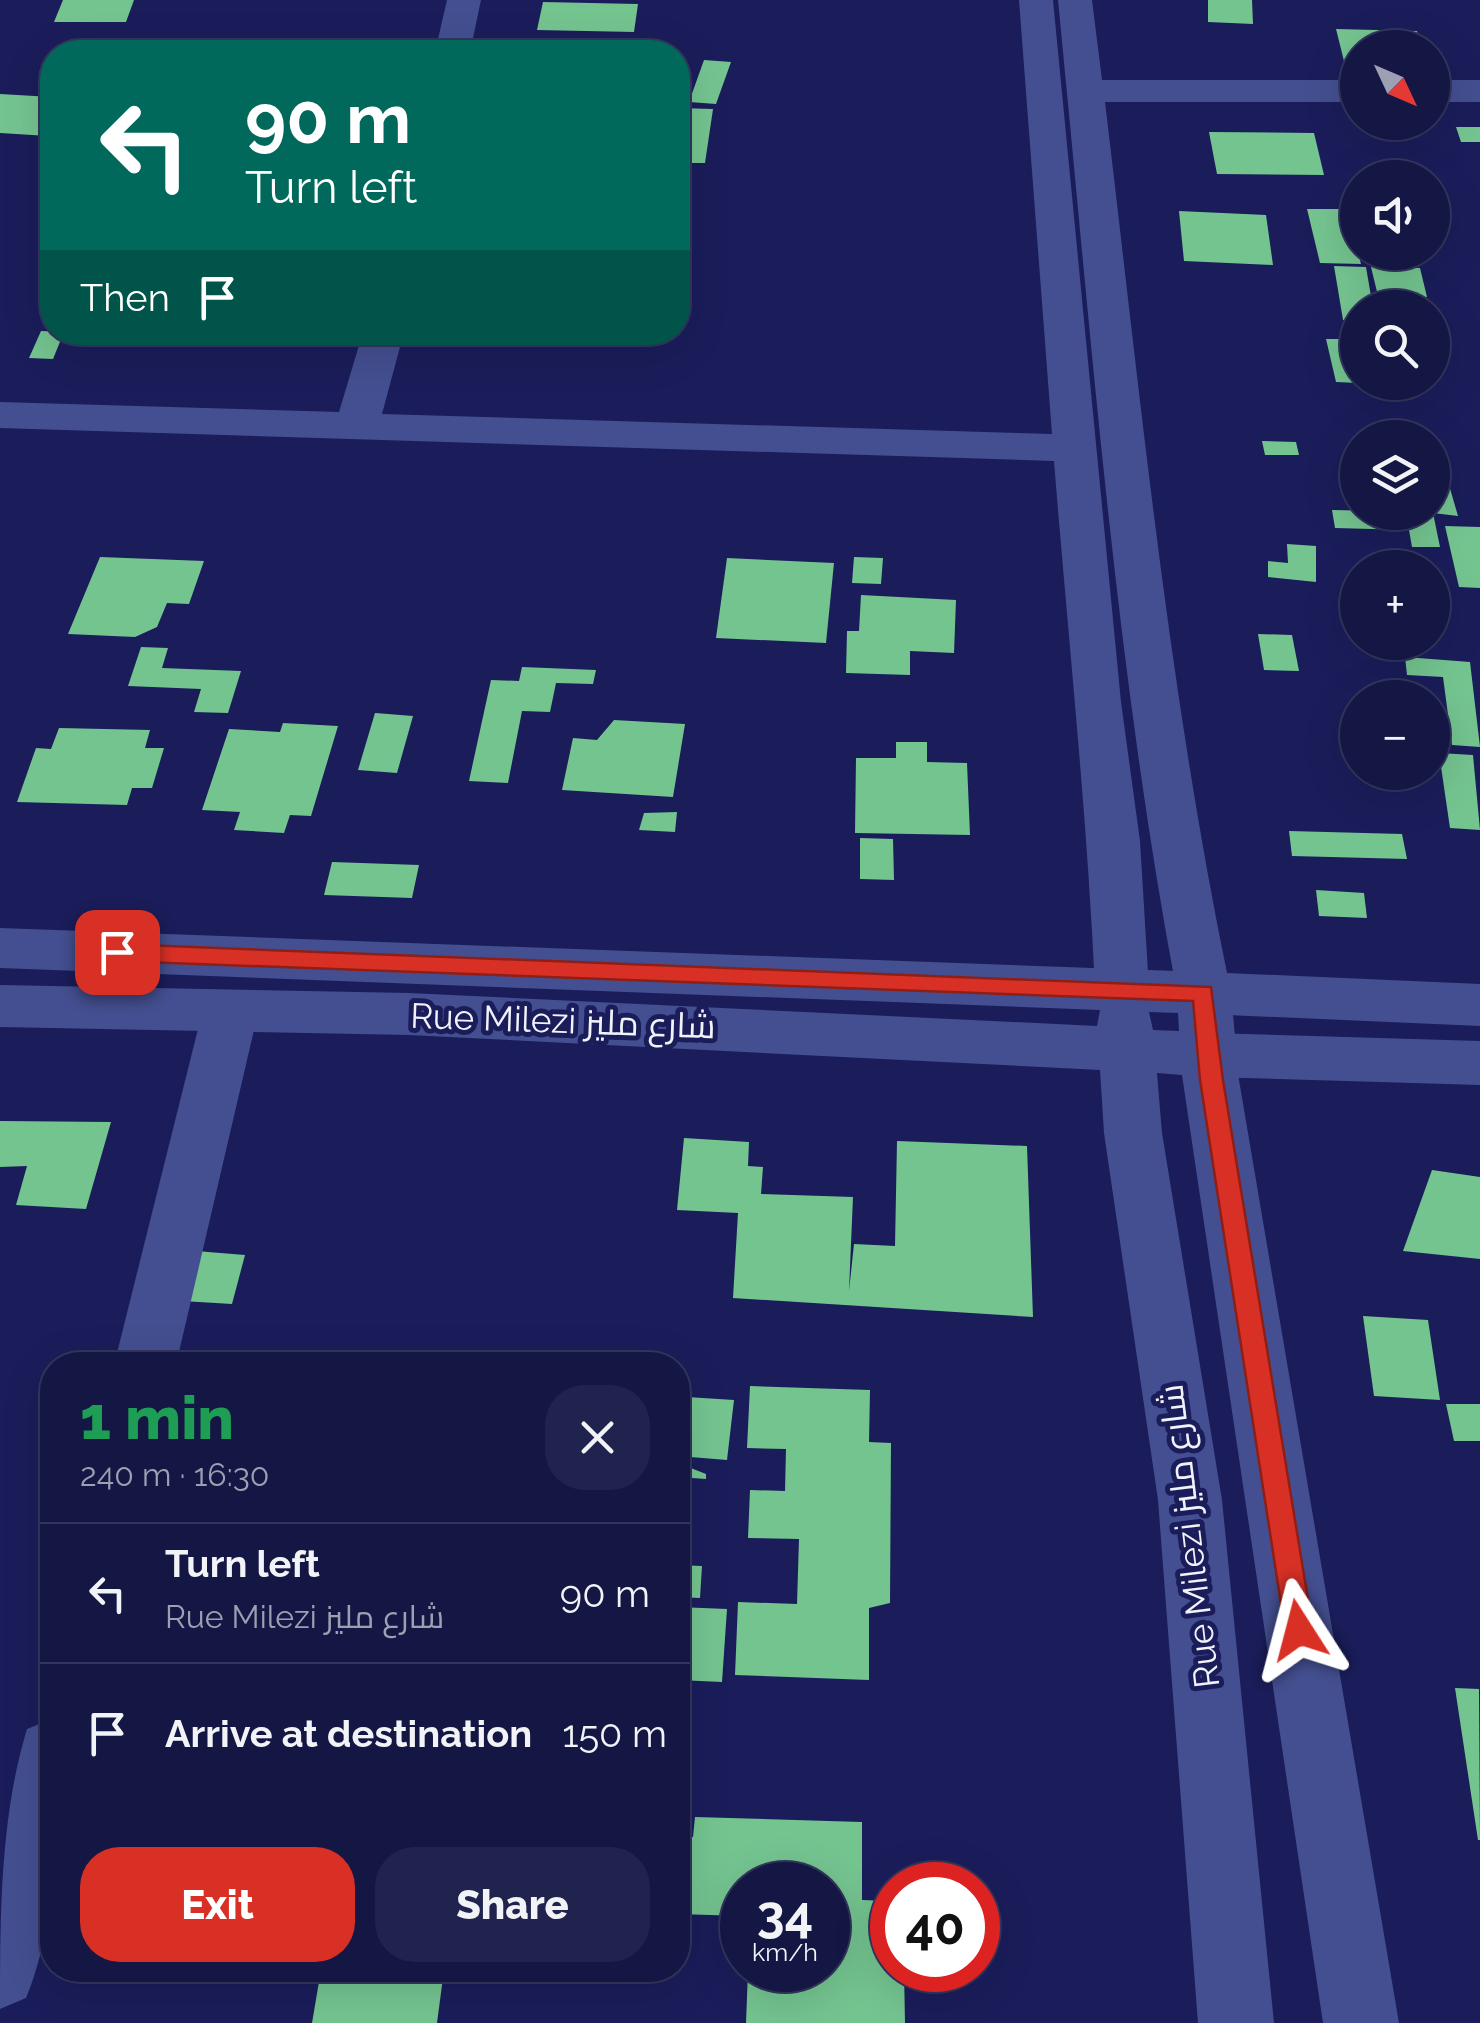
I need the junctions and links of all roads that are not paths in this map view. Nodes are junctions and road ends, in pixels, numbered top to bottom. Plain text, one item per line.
1 (464, 0) edge
2 (1036, 0) edge
3 (1075, 0) edge
4 (455, 40) edge
5 (1086, 91) junction
6 (1340, 91) edge
7 (1450, 91) edge
8 (1480, 91) edge
9 (380, 345) edge
10 (0, 415) edge
11 (357, 425) junction
12 (1076, 448) junction
13 (0, 948) edge
14 (1122, 989) junction
15 (1204, 993) junction
16 (1480, 1005) edge
17 (0, 1006) edge
18 (230, 1012) junction
19 (1126, 1052) junction
20 (1210, 1055) junction
21 (1480, 1063) edge
22 (149, 1352) edge
23 (40, 1804) edge
24 (0, 1972) edge
25 (1236, 2023) edge
26 (1362, 2023) edge

1 - 4 street
2 - 12 street
3 - 5 street
5 - 6 street
5 - 15 street
7 - 8 street
9 - 11 street
10 - 11 street
11 - 12 street
12 - 14 street
13 - 14 street, Rue Milezi شارع مليز
14 - 15 street, Rue Milezi شارع مليز
14 - 19 street, Rue Milezi شارع مليز
15 - 16 street, Rue Milezi شارع مليز
15 - 20 street
17 - 18 street, Rue Milezi شارع مليز
18 - 19 street, Rue Milezi شارع مليز
18 - 22 street
19 - 20 street, Rue Milezi شارع مليز
19 - 25 street, Rue Milezi شارع مليز
20 - 21 street, Rue Milezi شارع مليز
20 - 26 street
23 - 24 street

